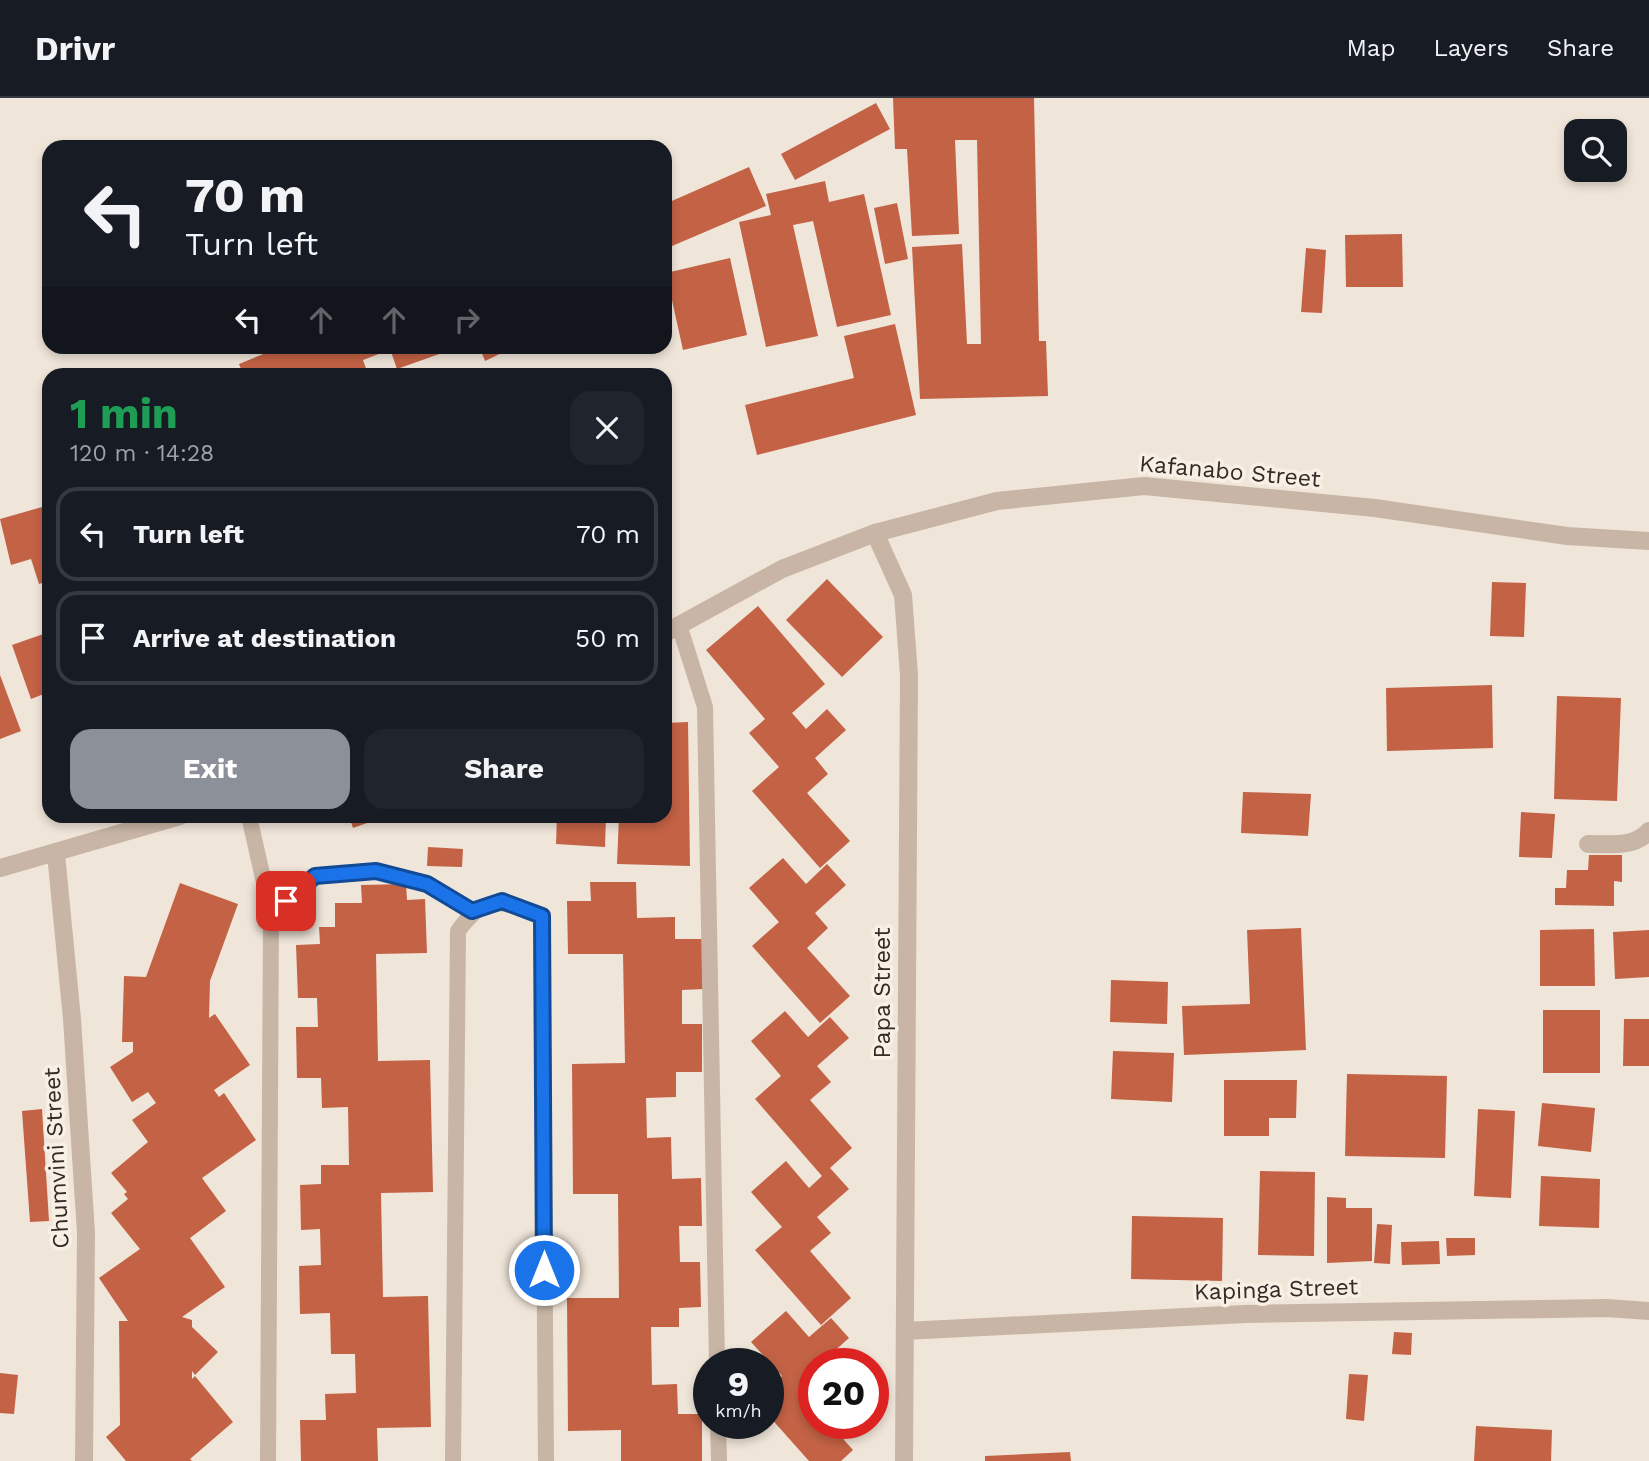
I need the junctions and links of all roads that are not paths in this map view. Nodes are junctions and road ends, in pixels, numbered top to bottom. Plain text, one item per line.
1 (875, 533) junction
2 (1649, 541) edge
3 (673, 631) edge
4 (157, 823) edge
5 (251, 823) edge
6 (1649, 831) edge
7 (1587, 844) dead end
8 (56, 854) junction
9 (0, 868) edge
10 (472, 911) junction
11 (271, 914) junction
12 (1649, 1311) edge
13 (905, 1331) junction
14 (717, 1348) edge
15 (718, 1439) edge
16 (84, 1461) edge
17 (268, 1461) edge
18 (453, 1461) edge
19 (546, 1461) edge
20 (719, 1461) edge
21 (904, 1461) edge

1 - 2 street, Kafanabo Street
1 - 3 street, Kafanabo Street
1 - 13 street, Papa Street
3 - 14 lane
4 - 8 street
5 - 11 lane
6 - 7 street
8 - 9 street
8 - 16 street, Chumvini Street
10 - 11 lane
10 - 18 lane
10 - 19 lane
11 - 17 lane
12 - 13 street, Kapinga Street
13 - 21 street, Papa Street
15 - 20 lane

